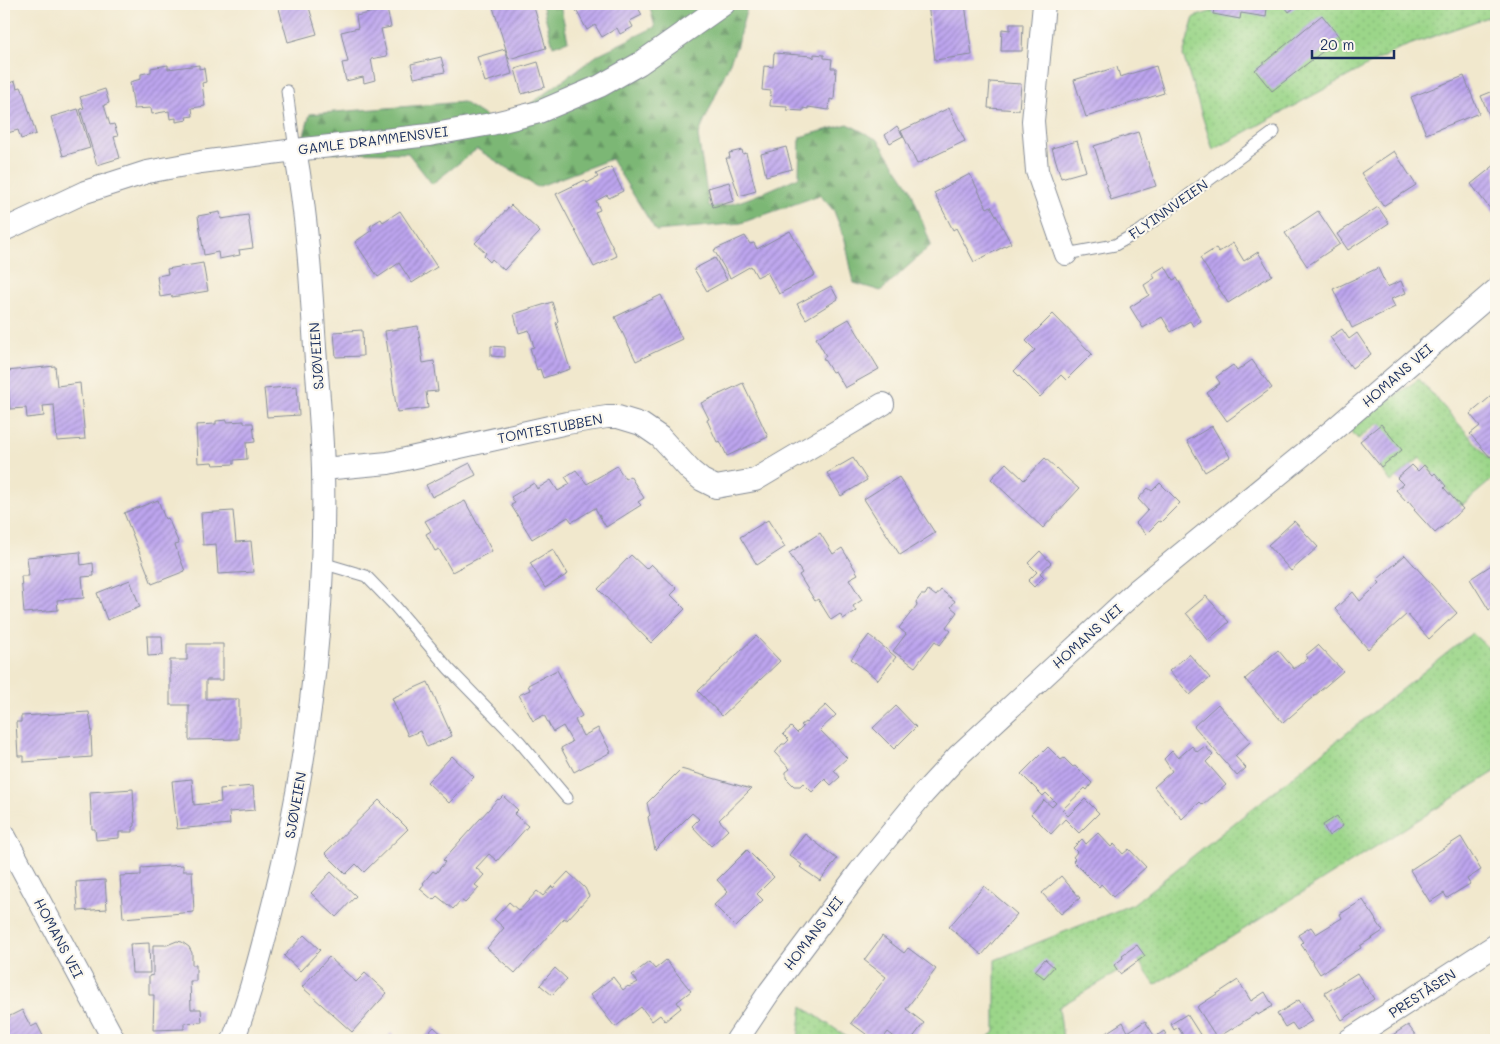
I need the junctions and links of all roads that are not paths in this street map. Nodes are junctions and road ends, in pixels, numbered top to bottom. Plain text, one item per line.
1 (724, 4) edge
2 (1044, 4) edge
3 (287, 91) dead end
4 (1274, 132) dead end
5 (295, 150) junction
6 (4, 230) edge
7 (1066, 254) joint
8 (1496, 290) edge
9 (883, 404) dead end
10 (323, 469) junction
11 (322, 563) junction
12 (567, 798) dead end
13 (4, 836) edge
14 (1496, 945) edge
15 (114, 1040) edge
16 (233, 1040) edge
17 (737, 1040) edge
18 (1348, 1040) edge

1 - 5 street, GAMLE DRAMMENSVEI
2 - 7 street, FLYINNVEIEN
3 - 5 lane
4 - 7 lane, FLYINNVEIEN
5 - 6 street, GAMLE DRAMMENSVEI
5 - 10 street, SJØVEIEN
8 - 17 street, HOMANS VEI
9 - 10 street, TOMTESTUBBEN
10 - 11 street, SJØVEIEN
11 - 12 lane
11 - 16 street, SJØVEIEN
13 - 15 street, HOMANS VEI
14 - 18 street, PRESTÅSEN

